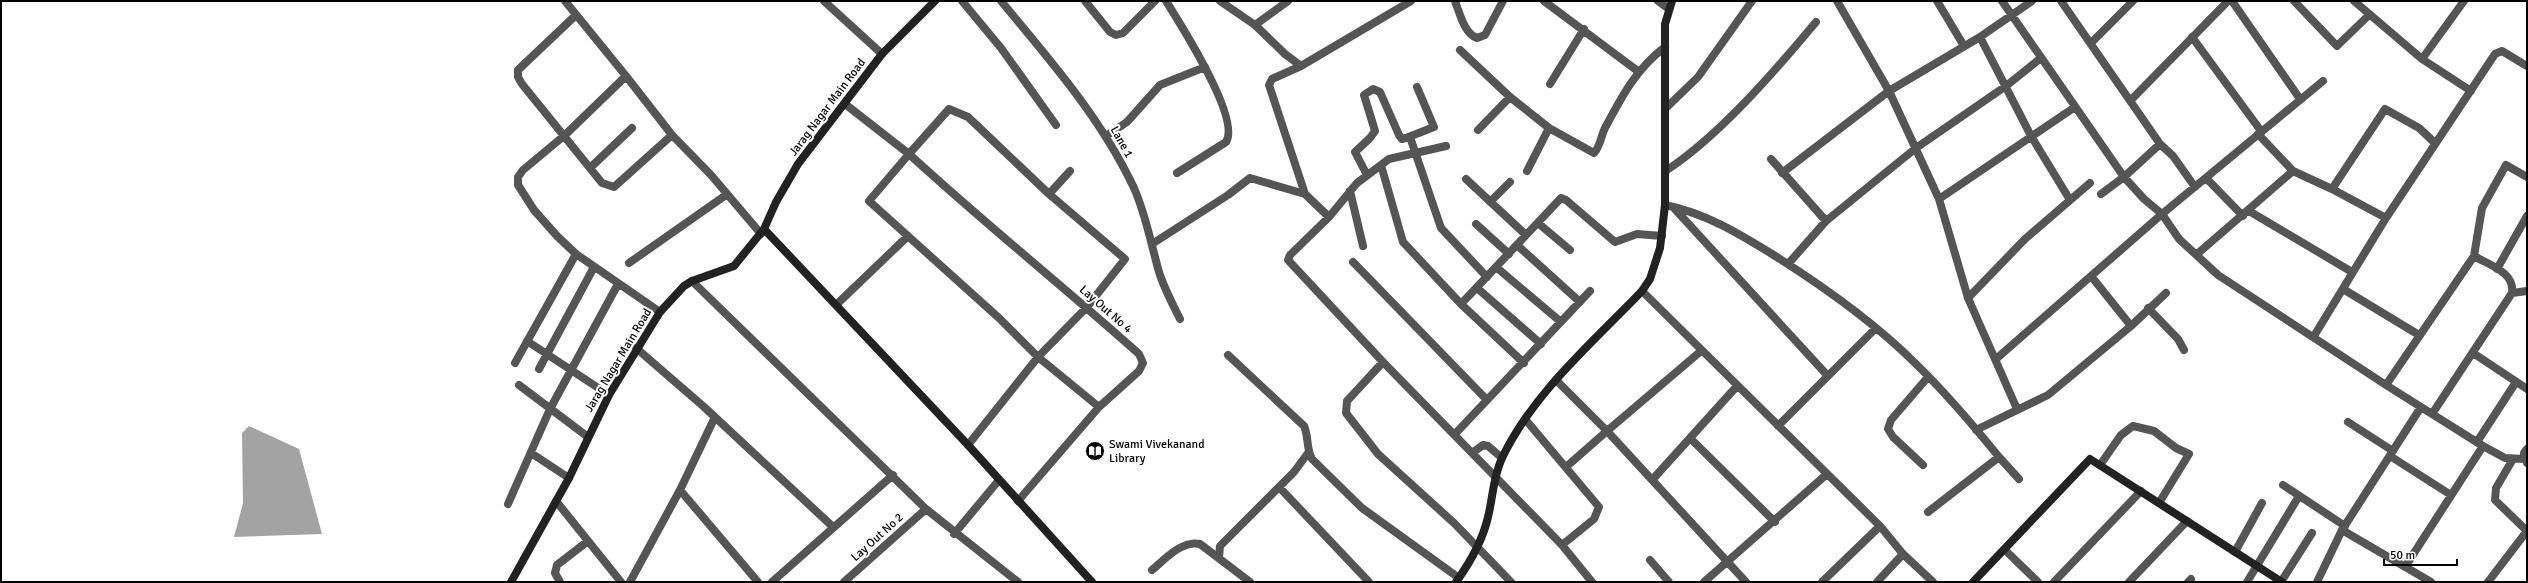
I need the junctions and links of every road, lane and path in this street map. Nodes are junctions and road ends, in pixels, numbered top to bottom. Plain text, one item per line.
1 (824, 1) edge
2 (936, 1) edge
3 (962, 1) edge
4 (1001, 1) edge
5 (1085, 1) edge
6 (1155, 1) edge
7 (1166, 1) edge
8 (1288, 1) edge
9 (1411, 1) edge
10 (1455, 1) edge
11 (1502, 1) edge
12 (1544, 1) edge
13 (1658, 1) edge
14 (1752, 1) edge
15 (1837, 1) edge
16 (1937, 1) edge
17 (2002, 1) edge
18 (2032, 1) edge
19 (2061, 1) edge
20 (2133, 1) edge
21 (2228, 1) edge
22 (2232, 1) edge
23 (2294, 1) edge
24 (2354, 1) edge
25 (2464, 1) edge
26 (1225, 2) edge
27 (570, 3) edge
28 (1670, 5) edge
29 (576, 15) junction
30 (2369, 15) junction
31 (2012, 17) junction
32 (1816, 22) dead end
33 (1255, 25) junction
34 (1584, 29) junction
35 (2192, 37) junction
36 (1980, 38) junction
37 (2091, 43) junction
38 (1964, 46) junction
39 (1665, 48) junction
40 (1460, 50) dead end
41 (882, 54) junction
42 (2041, 58) junction
43 (2422, 59) junction
44 (1301, 66) junction
45 (2527, 66) edge
46 (1205, 67) junction
47 (1639, 72) junction
48 (626, 76) junction
49 (2323, 82) dead end
50 (1550, 84) dead end
51 (2006, 86) junction
52 (1418, 87) dead end
53 (1888, 90) junction
54 (2471, 90) junction
55 (1510, 97) junction
56 (2300, 99) junction
57 (2131, 100) junction
58 (845, 104) junction
59 (2075, 107) junction
60 (1666, 108) junction
61 (1056, 125) dead end
62 (632, 128) dead end
63 (1549, 128) junction
64 (1478, 130) dead end
65 (2260, 133) junction
66 (565, 135) junction
67 (672, 135) junction
68 (1106, 136) junction
69 (2031, 136) junction
70 (2435, 143) junction
71 (2160, 144) junction
72 (1413, 145) junction
73 (1446, 146) dead end
74 (1916, 148) junction
75 (909, 154) junction
76 (1771, 159) dead end
77 (1381, 165) junction
78 (590, 168) junction
79 (1666, 170) junction
80 (1070, 171) dead end
81 (1527, 171) dead end
82 (2293, 171) junction
83 (1365, 172) junction
84 (1177, 173) dead end
85 (1782, 173) junction
86 (2124, 177) junction
87 (2527, 177) edge
88 (2206, 178) junction
89 (1466, 179) dead end
90 (1510, 182) dead end
91 (2090, 183) dead end
92 (2195, 187) junction
93 (2332, 189) junction
94 (1350, 191) junction
95 (1049, 194) junction
96 (1305, 194) junction
97 (2101, 194) dead end
98 (726, 195) junction
99 (1939, 199) junction
100 (2070, 200) junction
101 (1490, 202) junction
102 (1669, 206) junction
103 (2246, 213) junction
104 (2162, 214) junction
105 (1326, 215) junction
106 (2527, 216) edge
107 (2386, 218) junction
108 (1826, 221) junction
109 (1538, 222) junction
110 (1476, 224) dead end
111 (763, 232) junction
112 (1526, 235) junction
113 (908, 236) junction
114 (1662, 236) junction
115 (1152, 244) junction
116 (1517, 245) junction
117 (1363, 246) dead end
118 (1570, 250) dead end
119 (576, 254) junction
120 (1509, 254) junction
121 (2196, 255) junction
122 (2474, 256) junction
123 (1353, 262) dead end
124 (629, 263) dead end
125 (1788, 264) junction
126 (594, 267) junction
127 (1496, 267) junction
128 (2497, 269) junction
129 (2352, 272) junction
130 (2091, 276) junction
131 (1487, 277) junction
132 (692, 281) junction
133 (618, 284) junction
134 (1477, 288) junction
135 (2343, 289) junction
136 (1590, 291) dead end
137 (1642, 291) junction
138 (2527, 291) edge
139 (2166, 293) dead end
140 (2512, 293) junction
141 (1968, 298) junction
142 (1580, 302) junction
143 (1462, 304) junction
144 (836, 305) junction
145 (1087, 307) junction
146 (2148, 308) junction
147 (660, 312) junction
148 (1180, 319) dead end
149 (1561, 322) junction
150 (2131, 326) junction
151 (1876, 328) junction
152 (2419, 335) junction
153 (2314, 336) junction
154 (527, 341) junction
155 (1542, 344) junction
156 (636, 348) junction
157 (2184, 350) dead end
158 (1701, 351) junction
159 (2473, 353) junction
160 (547, 354) junction
161 (1228, 355) dead end
162 (1038, 357) junction
163 (1996, 359) junction
164 (515, 362) dead end
165 (1382, 362) junction
166 (1524, 363) junction
167 (539, 370) dead end
168 (572, 370) junction
169 (1827, 375) junction
170 (1928, 377) junction
171 (1556, 380) junction
172 (2516, 382) junction
173 (519, 385) dead end
174 (2386, 385) junction
175 (1737, 386) junction
176 (2527, 389) edge
177 (609, 395) junction
178 (1487, 400) junction
179 (1099, 407) junction
180 (2421, 407) junction
181 (550, 409) junction
182 (2016, 409) junction
183 (2432, 414) junction
184 (715, 417) junction
185 (1525, 419) junction
186 (2348, 422) dead end
187 (1778, 426) junction
188 (1607, 430) junction
189 (1976, 430) junction
190 (1455, 434) junction
191 (588, 437) junction
192 (1690, 438) junction
193 (2480, 444) junction
194 (968, 446) junction
195 (2527, 449) edge
196 (531, 453) junction
197 (1308, 453) junction
198 (1472, 453) junction
199 (2391, 453) junction
200 (1999, 457) junction
201 (1502, 458) junction
202 (2512, 459) junction
203 (2526, 461) edge
204 (1923, 465) dead end
205 (2100, 465) junction
206 (1566, 467) junction
207 (1827, 474) junction
208 (893, 475) junction
209 (1495, 476) junction
210 (568, 478) junction
211 (1653, 479) junction
212 (2019, 479) dead end
213 (999, 480) junction
214 (2283, 485) dead end
215 (1279, 487) junction
216 (680, 490) junction
217 (2141, 491) junction
218 (2451, 495) junction
219 (2299, 496) junction
220 (556, 501) junction
221 (1018, 501) junction
222 (2159, 503) junction
223 (2262, 503) dead end
224 (508, 504) dead end
225 (926, 509) junction
226 (1928, 512) dead end
227 (2187, 521) junction
228 (1775, 522) junction
229 (832, 526) junction
230 (1880, 526) junction
231 (2344, 528) junction
232 (2527, 531) edge
233 (2312, 533) dead end
234 (954, 534) junction
235 (588, 541) junction
236 (1562, 545) junction
237 (1476, 546) junction
238 (2005, 550) junction
239 (2235, 552) junction
240 (1903, 554) junction
241 (1219, 558) junction
242 (1650, 560) dead end
243 (1728, 562) junction
244 (2257, 566) junction
245 (2404, 567) junction
246 (1152, 570) dead end
247 (1458, 580) edge
248 (513, 581) edge
249 (560, 582) edge
250 (621, 582) edge
251 (630, 582) edge
252 (758, 582) edge
253 (772, 582) edge
254 (844, 582) edge
255 (1018, 582) edge
256 (1092, 582) edge
257 (1250, 582) edge
258 (1369, 582) edge
259 (1512, 582) edge
260 (1592, 582) edge
261 (1669, 582) edge
262 (1704, 582) edge
263 (1746, 582) edge
264 (1822, 582) edge
265 (1877, 582) edge
266 (1933, 582) edge
267 (1973, 582) edge
268 (2038, 582) edge
269 (2054, 582) edge
270 (2129, 582) edge
271 (2247, 582) edge
272 (2282, 582) edge
273 (2317, 582) edge
274 (2431, 582) edge
275 (2488, 582) edge

1 - 41 street
2 - 41 main road, Jarag Nagar Main Road
3 - 61 street
4 - 68 street, Lane 1
5 - 6 street
7 - 46 street
8 - 33 street
9 - 44 street
10 - 11 street
12 - 34 street
13 - 28 street
14 - 60 street
15 - 53 street
16 - 38 street
17 - 31 street
18 - 31 street
19 - 37 street
20 - 37 street
21 - 35 street
22 - 56 street
23 - 30 street
24 - 30 street
25 - 43 street
26 - 33 street
27 - 29 street
28 - 39 main road
29 - 48 street
29 - 66 street
30 - 43 street
31 - 36 street
31 - 42 street
32 - 79 street
33 - 44 street
34 - 47 street
34 - 50 street
35 - 57 street
35 - 65 street
36 - 38 street
36 - 51 street
37 - 57 street
38 - 53 street
39 - 47 street
39 - 60 main road
40 - 55 street
41 - 58 main road, Jarag Nagar Main Road
42 - 51 street
42 - 59 street
43 - 54 street
44 - 96 street
45 - 54 street
46 - 68 street
46 - 84 street
47 - 63 street
48 - 66 street
48 - 67 street
49 - 56 street
51 - 69 street
51 - 74 street
52 - 72 street
53 - 74 street
53 - 85 street
54 - 70 street
55 - 63 street
55 - 64 street
56 - 65 street
57 - 71 street
58 - 75 street, Lay Out No 4
58 - 111 main road, Jarag Nagar Main Road
59 - 69 street
59 - 86 street
60 - 79 main road
62 - 78 street
63 - 81 street
65 - 82 street
65 - 88 street
66 - 78 street
66 - 119 street
67 - 78 street
67 - 98 street
68 - 115 street, Lane 1
69 - 99 street
69 - 100 street
70 - 93 street
70 - 107 street
71 - 86 street
71 - 92 street
72 - 73 street
72 - 77 street
72 - 83 street
72 - 131 street
74 - 99 street
74 - 108 street
75 - 95 street
75 - 113 street
75 - 145 street, Lay Out No 4
76 - 85 street
77 - 83 street
77 - 143 street
79 - 102 main road
80 - 95 street
82 - 93 street
82 - 103 street
83 - 94 street
85 - 108 street
86 - 97 street
86 - 104 street
87 - 122 street
88 - 92 street
88 - 103 street
89 - 101 street
90 - 101 street
91 - 100 street
92 - 104 street
93 - 107 street
94 - 105 street
94 - 117 street
95 - 145 street
96 - 105 street
96 - 115 street
98 - 111 street
98 - 124 street
99 - 141 street
100 - 141 street
101 - 112 street
102 - 114 main road
102 - 125 street
102 - 169 street
103 - 121 street
103 - 129 street
104 - 121 street
104 - 130 street
105 - 165 street
106 - 128 street
107 - 129 street
108 - 125 street
109 - 112 street
109 - 114 street
109 - 118 street
110 - 120 street
111 - 132 main road, Jarag Nagar Main Road
111 - 144 main road
112 - 116 street
113 - 144 street
113 - 162 street
114 - 137 main road
115 - 148 street, Lane 1
116 - 120 street
116 - 142 street
119 - 126 street
119 - 154 street
120 - 127 street
121 - 153 street
122 - 128 street
122 - 152 street
123 - 178 street
125 - 151 street
126 - 133 street
126 - 160 street
127 - 131 street
127 - 149 street
128 - 140 street
129 - 135 street
130 - 150 street
130 - 163 street
131 - 134 street
132 - 147 main road, Jarag Nagar Main Road
132 - 208 street
133 - 147 street
133 - 168 street
134 - 143 street
134 - 155 street
135 - 152 street
135 - 153 street
136 - 142 street
137 - 158 street
137 - 171 main road
138 - 140 street
139 - 146 street
140 - 159 street
141 - 163 street
142 - 149 street
143 - 166 street
144 - 194 main road
145 - 162 street
145 - 179 street, Lay Out No 4
146 - 150 street
146 - 157 street
147 - 156 main road, Jarag Nagar Main Road
149 - 155 street
150 - 182 street
151 - 169 street
151 - 170 street
152 - 174 street
153 - 174 street
154 - 160 street
154 - 164 street
155 - 166 street
156 - 177 main road, Jarag Nagar Main Road
156 - 184 street
158 - 175 street
158 - 188 street
159 - 172 street
159 - 183 street
160 - 167 street
160 - 168 street
161 - 197 street
162 - 179 street
162 - 194 street
163 - 182 street
165 - 190 street
165 - 237 street
166 - 178 street
168 - 177 street
168 - 181 street
169 - 187 street
170 - 189 street
170 - 204 street
171 - 185 main road
171 - 188 street
172 - 176 street
172 - 193 street
173 - 181 street
174 - 180 street
175 - 187 street
175 - 192 street
177 - 191 main road, Jarag Nagar Main Road
178 - 190 street
179 - 221 street, Lay Out No 4
180 - 183 street
180 - 199 street
181 - 191 street
181 - 196 street
182 - 189 street
183 - 193 street
184 - 216 street
184 - 229 street
185 - 201 main road
185 - 206 street
186 - 199 street
187 - 207 street
188 - 206 street
188 - 211 street
189 - 200 street
190 - 198 street
191 - 210 main road, Jarag Nagar Main Road
192 - 211 street
192 - 228 street
193 - 202 street
193 - 218 street
194 - 213 main road
195 - 203 street
196 - 210 street
196 - 224 street
197 - 215 street
197 - 247 street
198 - 201 street
198 - 209 street
199 - 218 street
199 - 231 street
200 - 212 street
200 - 226 street
201 - 209 main road
202 - 203 street
202 - 232 street
205 - 217 main road
205 - 222 street
205 - 238 main road
206 - 236 street
207 - 228 street
207 - 230 street
208 - 225 street
208 - 229 street
209 - 236 street
209 - 237 main road
210 - 220 main road, Jarag Nagar Main Road
211 - 243 street
213 - 221 main road
213 - 234 street
214 - 219 street
215 - 241 street
215 - 258 street
216 - 251 street
216 - 252 street
217 - 222 main road
217 - 269 street
218 - 245 street
219 - 231 street
219 - 244 street
220 - 235 street
220 - 248 main road, Jarag Nagar Main Road
221 - 256 main road
222 - 227 main road
223 - 239 street
225 - 234 street
225 - 254 street, Lay Out No 2
227 - 239 main road
227 - 270 street
228 - 243 street
229 - 253 street
230 - 240 street
230 - 264 street
231 - 245 street
231 - 273 street
232 - 275 street
233 - 272 street
234 - 255 street
235 - 249 street
235 - 250 street
236 - 260 street
237 - 247 main road
237 - 259 street
238 - 267 main road
238 - 268 street
239 - 244 main road
240 - 265 street
240 - 266 street
241 - 246 street
241 - 257 street
242 - 261 street
243 - 262 street
243 - 263 street
244 - 271 street
244 - 272 main road
245 - 274 street

